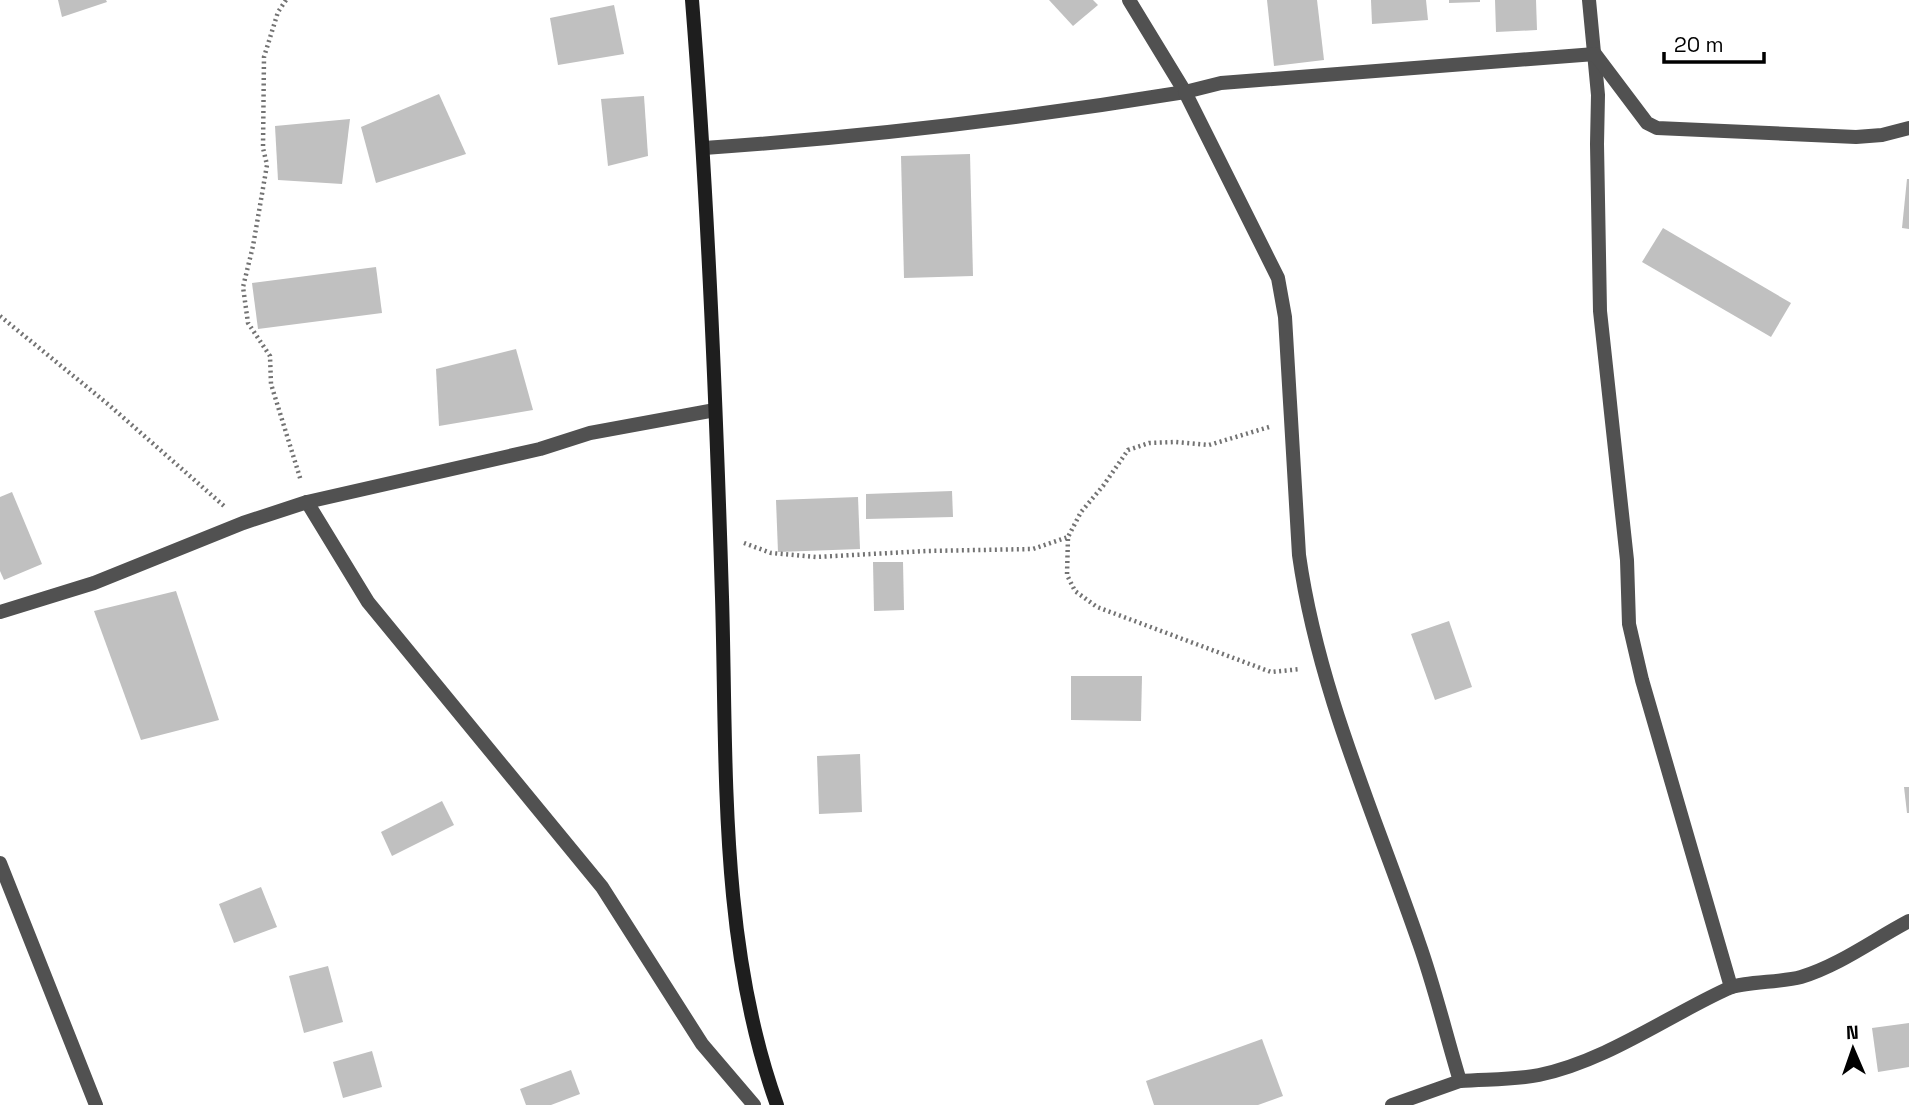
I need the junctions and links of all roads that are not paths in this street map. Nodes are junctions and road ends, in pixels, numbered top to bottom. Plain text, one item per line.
1 (692, 0) edge
2 (1129, 0) edge
3 (1589, 0) edge
4 (1595, 54) junction
5 (1185, 92) junction
6 (1909, 128) edge
7 (704, 148) junction
8 (715, 410) junction
9 (307, 502) junction
10 (0, 612) edge
11 (0, 863) edge
12 (1909, 921) edge
13 (1731, 987) junction
14 (1460, 1081) junction
15 (96, 1105) edge
16 (754, 1105) edge
17 (777, 1105) edge
18 (1392, 1105) edge

1 - 7 street
2 - 5 street
3 - 4 street
4 - 5 street
4 - 6 street
4 - 13 street
5 - 7 street
5 - 14 street
7 - 8 street
8 - 9 street
8 - 17 street
9 - 10 street
9 - 16 street
11 - 15 street
12 - 13 street
13 - 14 street
14 - 18 street

